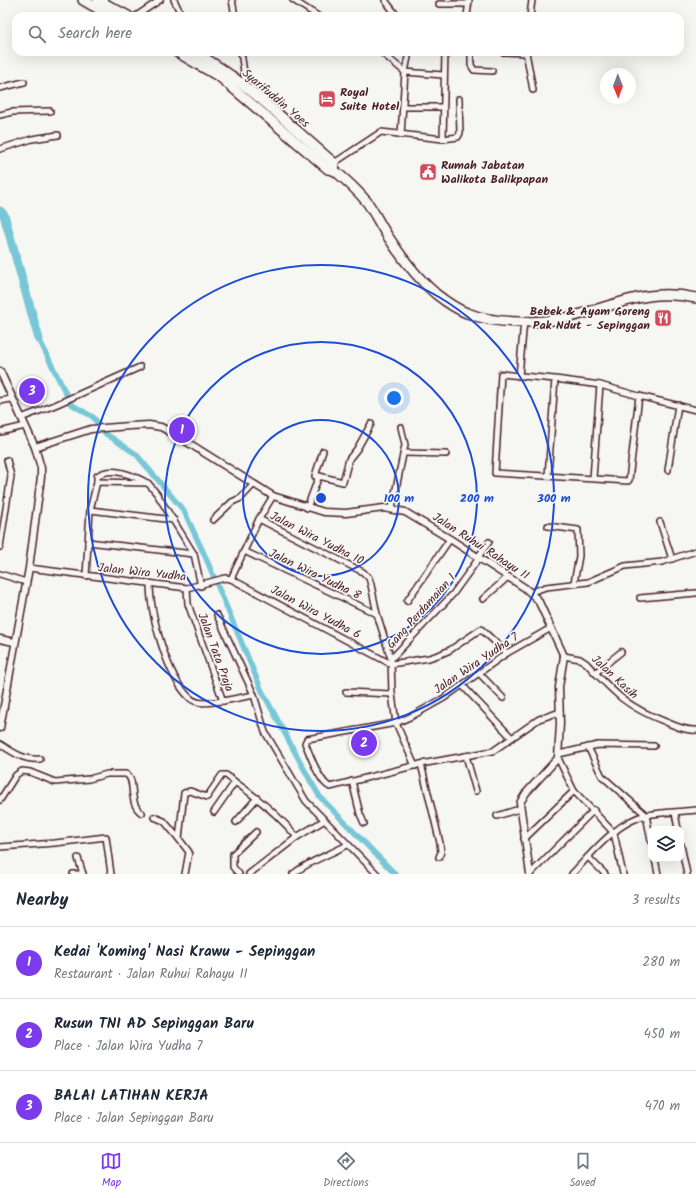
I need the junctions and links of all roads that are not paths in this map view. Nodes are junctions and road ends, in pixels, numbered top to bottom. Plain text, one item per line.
1 (83, 0) edge
2 (98, 0) edge
3 (160, 0) edge
4 (174, 0) edge
5 (232, 0) edge
6 (293, 0) edge
7 (385, 0) edge
8 (532, 0) edge
9 (468, 2) edge
10 (439, 4) dead end
11 (179, 10) dead end
12 (104, 12) edge
13 (120, 12) edge
14 (142, 12) edge
15 (234, 12) edge
16 (312, 12) edge
17 (395, 12) edge
18 (467, 12) edge
19 (530, 12) edge
20 (184, 56) edge
21 (200, 56) edge
22 (241, 56) edge
23 (386, 56) edge
24 (408, 56) edge
25 (445, 56) edge
26 (471, 56) edge
27 (527, 56) edge
28 (492, 71) dead end
29 (405, 72) junction
30 (443, 75) junction
31 (24, 82) dead end
32 (0, 88) edge
33 (247, 89) junction
34 (532, 90) dead end
35 (459, 99) dead end
36 (403, 107) junction
37 (442, 107) junction
38 (50, 111) dead end
39 (0, 115) edge
40 (58, 135) dead end
41 (401, 135) junction
42 (443, 139) junction
43 (0, 149) edge
44 (334, 167) junction
45 (696, 298) edge
46 (524, 321) junction
47 (140, 367) dead end
48 (1, 374) edge
49 (519, 376) junction
50 (555, 379) junction
51 (600, 385) junction
52 (639, 396) junction
53 (11, 399) junction
54 (0, 401) edge
55 (678, 405) junction
56 (696, 410) edge
57 (21, 418) junction
58 (371, 424) dead end
59 (25, 426) junction
60 (401, 427) dead end
61 (0, 432) edge
62 (35, 447) junction
63 (323, 451) dead end
64 (404, 453) junction
65 (446, 454) dead end
66 (7, 460) dead end
67 (668, 470) dead end
68 (319, 476) junction
69 (548, 476) junction
70 (593, 478) junction
71 (97, 482) junction
72 (148, 483) junction
73 (253, 485) junction
74 (273, 496) junction
75 (307, 508) junction
76 (392, 508) junction
77 (90, 510) junction
78 (259, 519) junction
79 (174, 520) junction
80 (213, 520) dead end
81 (660, 522) dead end
82 (548, 526) dead end
83 (450, 539) junction
84 (88, 542) junction
85 (489, 542) dead end
86 (0, 547) edge
87 (244, 551) junction
88 (696, 551) edge
89 (194, 554) junction
90 (479, 557) junction
91 (672, 559) junction
92 (29, 568) junction
93 (0, 574) edge
94 (86, 576) junction
95 (508, 576) junction
96 (228, 578) junction
97 (26, 582) junction
98 (574, 582) junction
99 (150, 583) junction
100 (201, 586) junction
101 (187, 588) junction
102 (531, 592) junction
103 (696, 593) edge
104 (640, 598) dead end
105 (483, 599) dead end
106 (407, 601) dead end
107 (377, 614) junction
108 (217, 615) dead end
109 (552, 628) junction
110 (0, 639) edge
111 (14, 642) junction
112 (621, 652) dead end
113 (506, 653) junction
114 (564, 656) junction
115 (391, 661) junction
116 (479, 673) junction
117 (595, 673) junction
118 (462, 685) junction
119 (346, 692) dead end
120 (254, 694) junction
121 (392, 694) junction
122 (502, 698) dead end
123 (223, 701) junction
124 (560, 712) junction
125 (396, 723) junction
126 (0, 728) edge
127 (696, 730) edge
128 (511, 737) junction
129 (0, 744) edge
130 (654, 746) dead end
131 (588, 747) junction
132 (466, 756) junction
133 (558, 756) junction
134 (40, 759) dead end
135 (421, 764) junction
136 (415, 766) junction
137 (352, 781) junction
138 (235, 782) junction
139 (476, 791) dead end
140 (574, 792) junction
141 (257, 798) junction
142 (0, 800) edge
143 (519, 809) junction
144 (594, 810) junction
145 (696, 810) edge
146 (214, 812) dead end
147 (675, 813) junction
148 (142, 814) dead end
149 (646, 815) junction
150 (497, 816) dead end
151 (154, 817) dead end
152 (324, 821) junction
153 (236, 822) dead end
154 (364, 823) dead end
155 (648, 826) edge
156 (677, 826) edge
157 (256, 832) dead end
158 (614, 833) junction
159 (297, 837) junction
160 (179, 839) junction
161 (524, 839) junction
162 (347, 845) junction
163 (0, 847) edge
164 (439, 857) dead end
165 (588, 857) junction
166 (78, 858) dead end
167 (684, 860) edge
168 (656, 862) edge
169 (73, 874) edge
170 (111, 874) edge
171 (185, 874) edge
172 (239, 874) edge
173 (249, 874) edge
174 (293, 874) edge
175 (376, 874) edge
176 (530, 874) edge
177 (572, 874) edge
178 (605, 874) edge
179 (623, 874) edge
180 (658, 874) edge
181 (687, 874) edge

1 - 12 highway
2 - 13 highway
3 - 14 street
4 - 11 street
5 - 15 street
6 - 16 street
7 - 17 street
8 - 19 street
9 - 10 street
9 - 18 street
20 - 44 highway
21 - 33 highway, Syarifuddin Yoes
22 - 33 street
23 - 29 street
24 - 29 street
25 - 30 street
26 - 28 street
27 - 34 street
29 - 30 street
29 - 36 street
30 - 37 street
31 - 32 street
33 - 44 highway, Syarifuddin Yoes
35 - 42 street
36 - 37 street
36 - 41 street
37 - 42 street
38 - 39 street
40 - 43 street
41 - 42 street
41 - 44 street
44 - 46 highway
45 - 46 highway
46 - 49 street
47 - 57 street
48 - 53 street
49 - 50 street
49 - 69 street
50 - 51 street
50 - 69 street
51 - 52 street
51 - 70 street
52 - 55 street
52 - 70 street
53 - 54 street
53 - 57 street
55 - 56 street
55 - 67 street
57 - 59 street
58 - 68 street
59 - 61 street
59 - 62 street
60 - 64 street
62 - 73 street, Jalan Ruhui Rahayu II
62 - 92 street
63 - 68 street
64 - 65 street
64 - 76 street
66 - 86 street
68 - 75 street
69 - 70 street
71 - 72 street
71 - 72 street
71 - 77 street
72 - 79 street
73 - 74 street, Jalan Ruhui Rahayu II
73 - 80 street
74 - 75 street, Jalan Ruhui Rahayu II
74 - 78 street
75 - 76 street, Jalan Ruhui Rahayu II
76 - 83 street, Jalan Ruhui Rahayu II
77 - 79 street
77 - 84 street
78 - 87 street
78 - 107 street, Jalan Wira Yudha 10
79 - 89 street
81 - 91 street
82 - 98 street
83 - 90 street, Jalan Ruhui Rahayu II
83 - 106 street
84 - 89 street
84 - 94 street
85 - 90 street, Gang Perdamaian 1
87 - 96 street
87 - 107 street, Jalan Wira Yudha 8
88 - 91 street
89 - 100 street
90 - 95 street, Jalan Ruhui Rahayu II
90 - 115 street, Gang Perdamaian 1
91 - 98 street
92 - 94 street, Jalan Wira Yudha
92 - 97 street
93 - 97 street
94 - 99 street, Jalan Wira Yudha
95 - 102 street, Jalan Ruhui Rahayu II
95 - 105 street
96 - 100 street, Jalan Wira Yudha
96 - 115 street, Jalan Wira Yudha 6
97 - 111 street
98 - 102 street
99 - 101 street, Jalan Wira Yudha
99 - 123 street
100 - 101 street, Jalan Wira Yudha
101 - 123 street, Jalan Tata Praja
102 - 109 street, Jalan Ruhui Rahayu II
103 - 104 street
107 - 115 street
108 - 120 street, Jalan Tata Praja
109 - 113 street, Jalan Wira Yudha 7
109 - 114 street, Jalan Ruhui Rahayu II
110 - 111 street
111 - 126 street
112 - 117 street
113 - 115 street
113 - 116 street, Jalan Wira Yudha 7
114 - 117 street, Jalan Kasih
114 - 124 street
115 - 121 street
116 - 118 street, Jalan Wira Yudha 7
116 - 122 street
117 - 127 street, Jalan Kasih
118 - 125 street, Jalan Wira Yudha 7
118 - 128 street
119 - 121 street
120 - 123 street, Jalan Tata Praja
120 - 152 street
121 - 125 street
124 - 128 street
124 - 133 street
125 - 136 street
125 - 137 street, Jalan Wira Yudha 7
128 - 132 street
129 - 134 street
130 - 131 street
131 - 133 street
131 - 149 street
132 - 135 street
132 - 139 street
133 - 140 street
133 - 143 street
135 - 136 street
135 - 164 street
136 - 137 street
137 - 154 street
138 - 141 street
138 - 146 street
138 - 160 street
140 - 144 street
140 - 161 street
141 - 153 street
141 - 159 street
142 - 148 street
143 - 150 street
143 - 161 street
144 - 158 street
144 - 176 street
145 - 147 street
147 - 149 street
147 - 156 street
149 - 155 street
149 - 158 street
151 - 160 street
152 - 159 street
152 - 162 street
157 - 172 street
158 - 165 street
158 - 179 street
159 - 173 street
160 - 171 street
161 - 176 street
162 - 174 street
162 - 175 street
163 - 170 street
165 - 177 street
165 - 178 street
166 - 169 street
167 - 181 street
168 - 180 street

